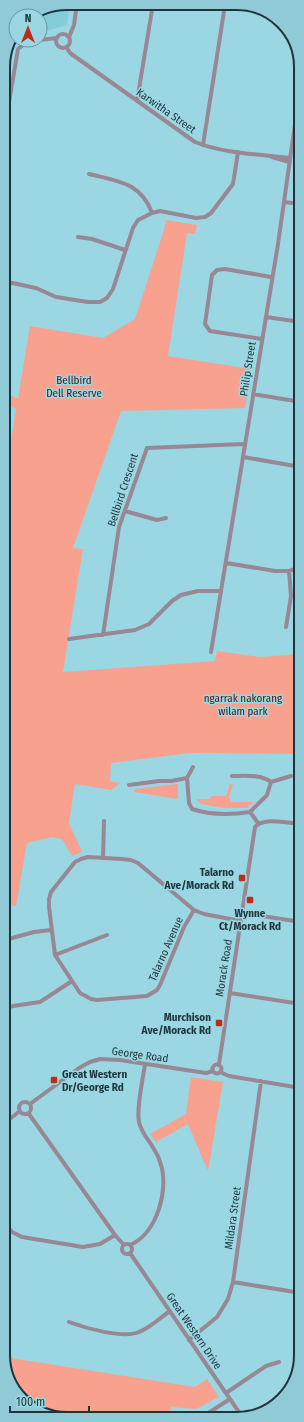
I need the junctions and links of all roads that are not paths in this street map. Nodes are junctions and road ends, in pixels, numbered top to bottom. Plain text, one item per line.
1 (76, 10) edge
2 (152, 10) edge
3 (224, 10) edge
4 (69, 37) junction
5 (57, 38) junction
6 (48, 39) edge
7 (19, 48) edge
8 (67, 48) junction
9 (10, 85) edge
10 (137, 101) junction
11 (294, 133) edge
12 (203, 145) junction
13 (238, 152) junction
14 (289, 160) junction
15 (89, 174) dead end
16 (284, 202) junction
17 (294, 203) edge
18 (152, 213) junction
19 (78, 237) dead end
20 (125, 250) junction
21 (271, 278) junction
22 (10, 282) edge
23 (16, 283) junction
24 (10, 284) edge
25 (266, 316) junction
26 (294, 321) edge
27 (262, 339) junction
28 (253, 394) junction
29 (294, 401) edge
30 (244, 444) junction
31 (243, 457) junction
32 (294, 466) edge
33 (125, 511) junction
34 (166, 518) dead end
35 (226, 563) junction
36 (294, 569) edge
37 (289, 571) junction
38 (221, 591) junction
39 (286, 627) dead end
40 (103, 635) junction
41 (69, 639) dead end
42 (211, 652) dead end
43 (193, 767) dead end
44 (232, 776) dead end
45 (291, 776) dead end
46 (187, 778) junction
47 (271, 782) junction
48 (129, 786) dead end
49 (250, 812) junction
50 (104, 820) dead end
51 (258, 823) junction
52 (294, 824) edge
53 (103, 858) junction
54 (194, 910) junction
55 (242, 913) junction
56 (241, 921) junction
57 (294, 921) edge
58 (51, 930) junction
59 (107, 935) dead end
60 (10, 939) edge
61 (54, 955) junction
62 (72, 981) junction
63 (230, 993) junction
64 (294, 1003) edge
65 (10, 1007) edge
66 (145, 1064) junction
67 (218, 1064) junction
68 (213, 1071) junction
69 (220, 1072) junction
70 (262, 1081) junction
71 (294, 1087) edge
72 (30, 1104) junction
73 (20, 1111) junction
74 (28, 1114) junction
75 (10, 1119) edge
76 (10, 1229) edge
77 (115, 1235) junction
78 (124, 1245) junction
79 (130, 1245) junction
80 (130, 1254) junction
81 (233, 1282) junction
82 (294, 1292) edge
83 (170, 1311) junction
84 (68, 1322) dead end
85 (189, 1340) junction
86 (278, 1362) dead end
87 (226, 1392) junction
88 (230, 1399) junction
89 (210, 1412) edge
90 (239, 1412) edge

1 - 4 street
2 - 10 street
3 - 12 street
4 - 5 street
4 - 8 street
5 - 6 street
5 - 8 street
7 - 9 street
8 - 10 street, Karwitha Street
10 - 12 street, Karwitha Street
11 - 14 street, Philip Street
12 - 13 street, Karwitha Street
13 - 14 street, Karwitha Street
13 - 18 street
14 - 16 street, Philip Street
15 - 18 street
16 - 17 street
16 - 21 street, Philip Street
18 - 20 street
19 - 20 street
20 - 23 street
21 - 25 street, Philip Street
21 - 27 street
22 - 23 street
23 - 24 street
25 - 26 street
25 - 27 street, Philip Street
27 - 28 street, Philip Street
28 - 29 street
28 - 30 street, Philip Street
30 - 31 street, Philip Street
30 - 33 street, Bellbird Crescent
31 - 32 street
31 - 35 street, Philip Street
33 - 34 street
33 - 40 street, Bellbird Crescent
35 - 37 street
35 - 38 street, Philip Street
36 - 37 street
37 - 39 street
38 - 40 street
38 - 42 street, Philip Street
40 - 41 street
43 - 46 street
44 - 47 street
45 - 47 street
46 - 48 street
46 - 49 street
47 - 49 street
49 - 51 street
50 - 53 street
51 - 52 street
51 - 55 street, Morack Road
53 - 54 street, Talarno Avenue
53 - 58 street, Talarno Avenue
54 - 56 street, Talarno Avenue
54 - 62 street, Talarno Avenue
55 - 56 street, Morack Road
55 - 57 street
56 - 63 street, Morack Road
58 - 60 street
58 - 61 street, Talarno Avenue
59 - 61 street
61 - 62 street, Talarno Avenue
62 - 65 street
63 - 64 street
63 - 67 street, Morack Road
66 - 68 street, George Road
66 - 72 street, George Road
66 - 79 street
67 - 68 street
67 - 69 street
68 - 69 street
69 - 70 street
70 - 71 street
70 - 81 street, Mildara Street
72 - 73 street
72 - 74 street
73 - 74 street
73 - 75 street
74 - 77 street
76 - 77 street
77 - 78 street
78 - 79 street
78 - 80 street
79 - 80 street
80 - 83 street, Great Western Drive
81 - 82 street
81 - 85 street, Mildara Street
83 - 84 street
83 - 85 street, Great Western Drive
85 - 87 street, Great Western Drive
86 - 87 street
87 - 88 street, Great Western Drive
88 - 89 street
88 - 90 street, Great Western Drive

